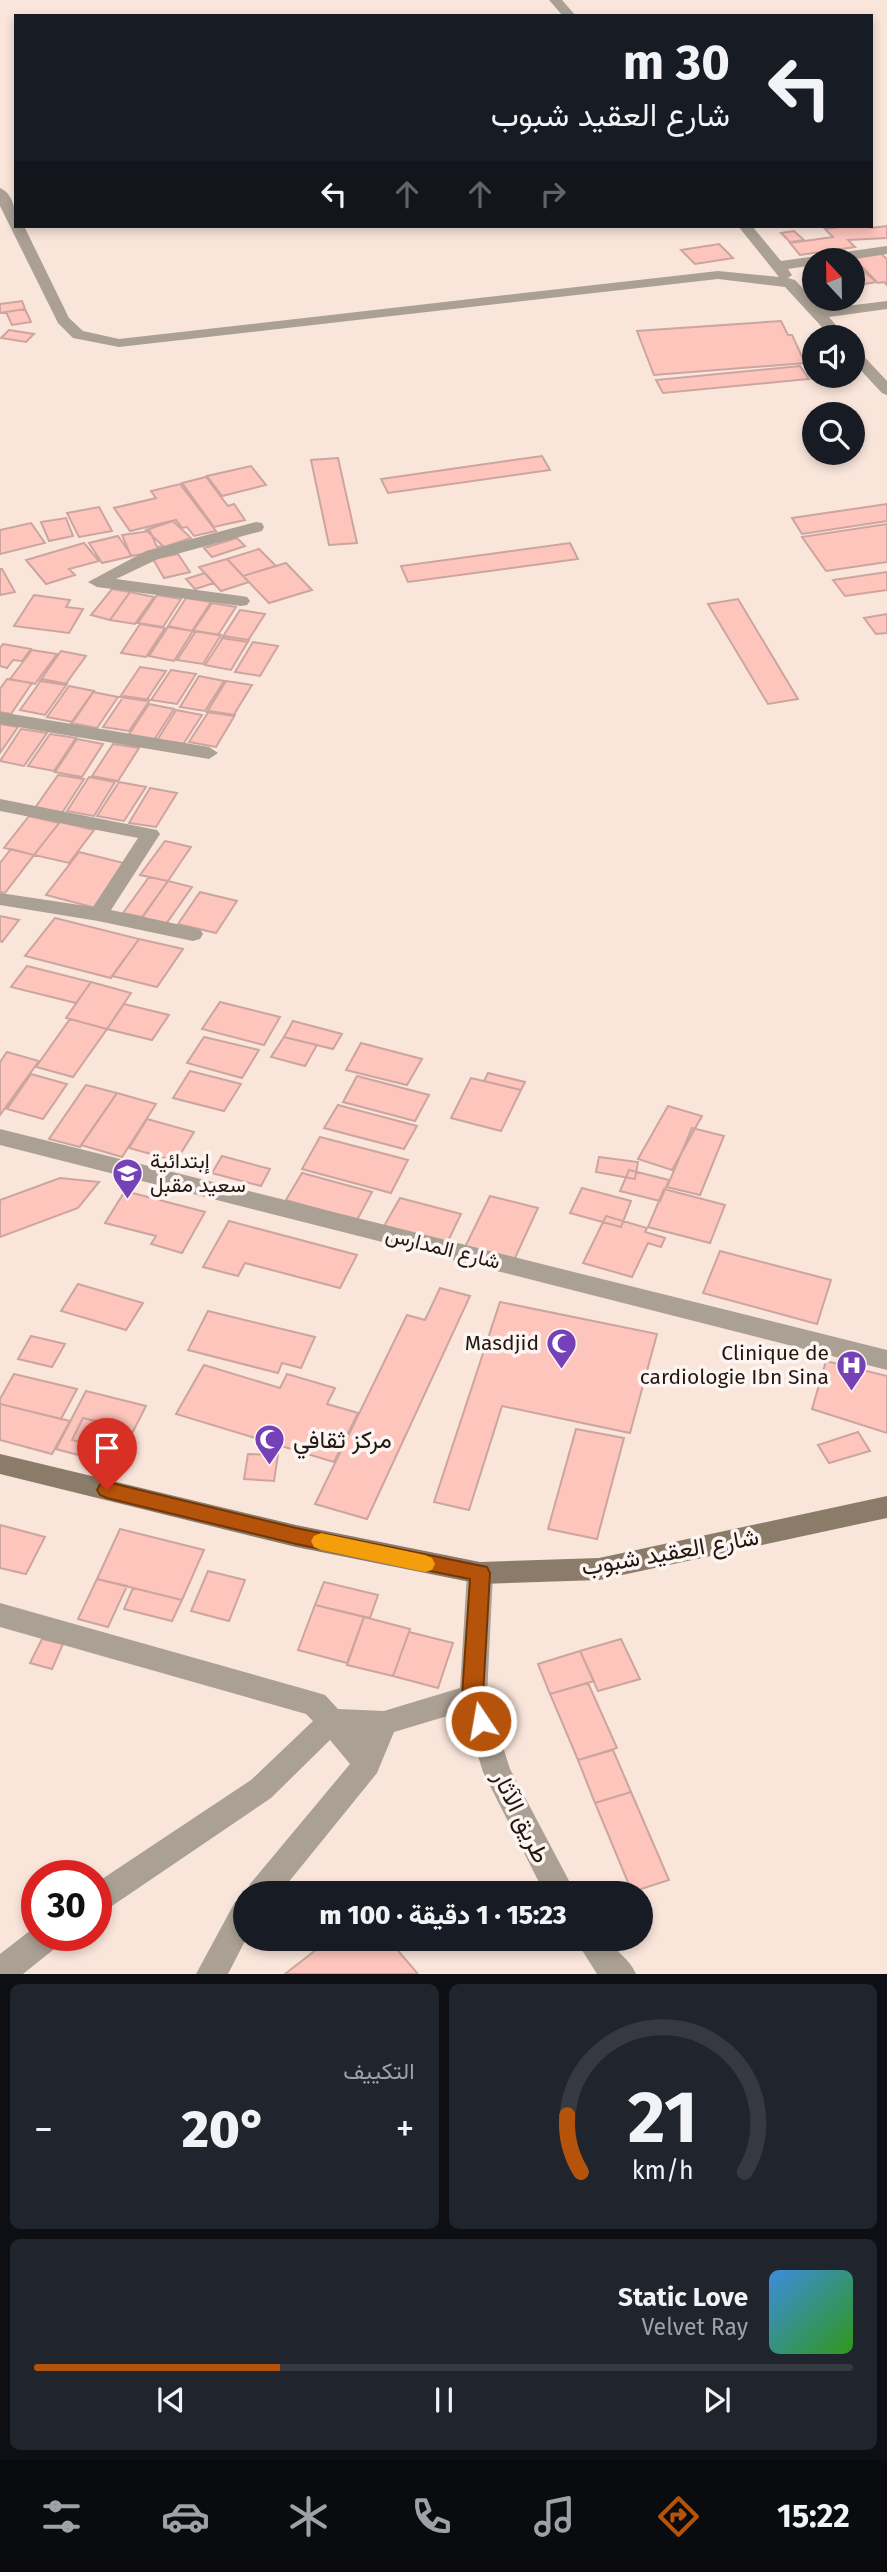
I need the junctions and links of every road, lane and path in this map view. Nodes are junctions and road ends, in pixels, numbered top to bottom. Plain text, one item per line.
1 (555, 0) edge
2 (568, 14) edge
3 (0, 192) edge
4 (14, 221) edge
5 (17, 228) edge
6 (747, 228) edge
7 (887, 250) edge
8 (778, 266) junction
9 (790, 283) junction
10 (887, 305) edge
11 (818, 314) junction
12 (828, 325) edge
13 (865, 366) edge
14 (887, 390) edge
15 (256, 527) dead end
16 (241, 601) dead end
17 (0, 718) edge
18 (209, 753) dead end
19 (0, 805) edge
20 (0, 899) edge
21 (98, 914) junction
22 (193, 934) dead end
23 (0, 1137) edge
24 (887, 1360) edge
25 (0, 1464) edge
26 (887, 1507) edge
27 (480, 1573) junction
28 (0, 1615) edge
29 (473, 1696) junction
30 (331, 1721) junction
31 (384, 1723) junction
32 (367, 1764) junction
33 (271, 1881) edge
34 (554, 1881) edge
35 (112, 1889) edge
36 (233, 1934) edge
37 (28, 1951) edge
38 (598, 1951) edge
39 (0, 1973) edge
40 (211, 1973) edge
41 (621, 1973) edge

1 - 2 street
3 - 4 street
5 - 9 street
6 - 8 street
7 - 8 street
8 - 9 street
9 - 11 street
10 - 11 street
11 - 12 street
13 - 14 street
15 - 16 street
17 - 18 street
19 - 21 street
20 - 21 street
21 - 22 street
23 - 24 street, شارع المدارس
25 - 27 main road, شارع العقيد شبوب
26 - 27 main road, شارع العقيد شبوب
27 - 29 street, طريق الآثار
28 - 30 street
29 - 31 street
29 - 34 street, طريق الآثار
30 - 31 street
30 - 32 street
30 - 35 street
31 - 32 street
32 - 33 street
36 - 40 street
37 - 39 street
38 - 41 street

